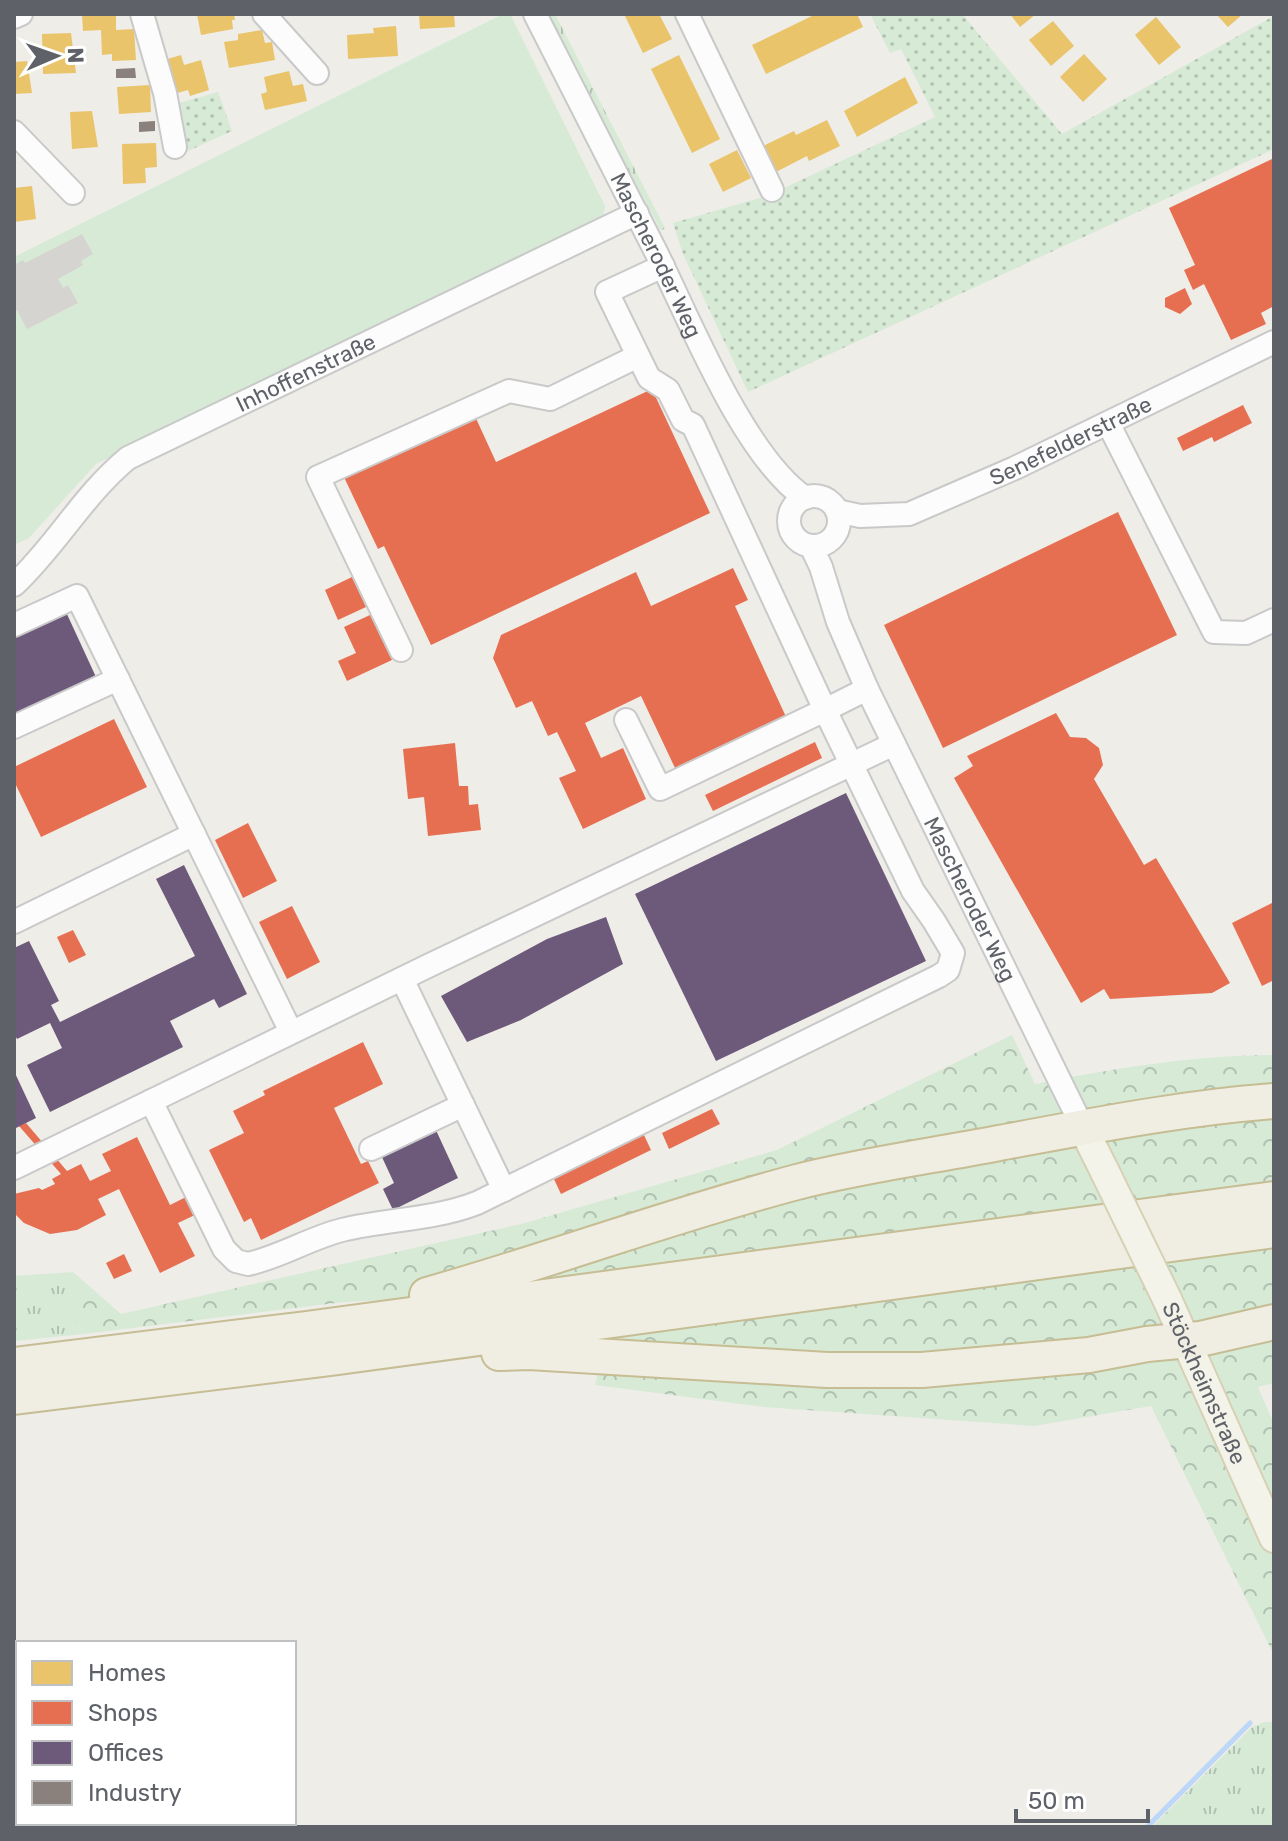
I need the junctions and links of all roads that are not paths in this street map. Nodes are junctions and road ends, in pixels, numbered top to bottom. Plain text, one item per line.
1 (21, 14) edge
2 (142, 14) edge
3 (264, 14) edge
4 (535, 14) edge
5 (687, 14) edge
6 (14, 17) edge
7 (317, 73) dead end
8 (14, 132) edge
9 (175, 147) dead end
10 (772, 190) dead end
11 (73, 193) dead end
12 (637, 213) junction
13 (663, 266) junction
14 (1274, 342) edge
15 (638, 356) junction
16 (1108, 423) junction
17 (797, 497) junction
18 (825, 540) junction
19 (14, 585) edge
20 (1274, 620) edge
21 (14, 625) edge
22 (401, 650) dead end
23 (118, 679) junction
24 (867, 689) junction
25 (825, 710) junction
26 (626, 720) dead end
27 (14, 727) edge
28 (894, 744) junction
29 (851, 763) junction
30 (194, 834) junction
31 (14, 922) edge
32 (402, 979) junction
33 (291, 1032) junction
34 (151, 1101) junction
35 (1274, 1101) edge
36 (463, 1105) junction
37 (1083, 1128) junction
38 (371, 1149) dead end
39 (14, 1168) edge
40 (504, 1190) junction
41 (1274, 1199) edge
42 (1132, 1227) joint
43 (1274, 1230) edge
44 (1274, 1322) edge
45 (306, 1329) junction
46 (1186, 1341) junction
47 (331, 1358) junction
48 (14, 1365) edge
49 (14, 1397) edge
50 (1274, 1538) edge

1 - 6 street
2 - 9 street
3 - 7 street
4 - 12 street, Mascheroder Weg
5 - 10 street
8 - 11 street
12 - 13 street, Mascheroder Weg
12 - 19 street, Inhoffenstraße
13 - 15 street
13 - 17 street, Mascheroder Weg
14 - 16 street, Senefelderstraße
15 - 22 street
15 - 25 street
16 - 18 street, Senefelderstraße
16 - 20 street
17 - 18 street
17 - 18 street
18 - 24 street, Mascheroder Weg
21 - 23 street
23 - 27 street
23 - 30 street
24 - 25 street
24 - 28 street, Mascheroder Weg
25 - 26 street
25 - 29 street
28 - 29 street
28 - 37 street, Mascheroder Weg
29 - 32 street
29 - 40 street
30 - 31 street
30 - 33 street
32 - 33 street
32 - 36 street
33 - 34 street
34 - 39 street
34 - 40 street
35 - 37 highway
36 - 38 street
36 - 40 street
37 - 42 main road, Mascheroder Weg, bridge
37 - 45 highway
41 - 45 highway
42 - 46 main road, Stöckheimstraße, bridge
43 - 47 highway
44 - 46 highway
45 - 48 highway
46 - 47 highway
46 - 50 main road, Stöckheimstraße
47 - 49 highway

